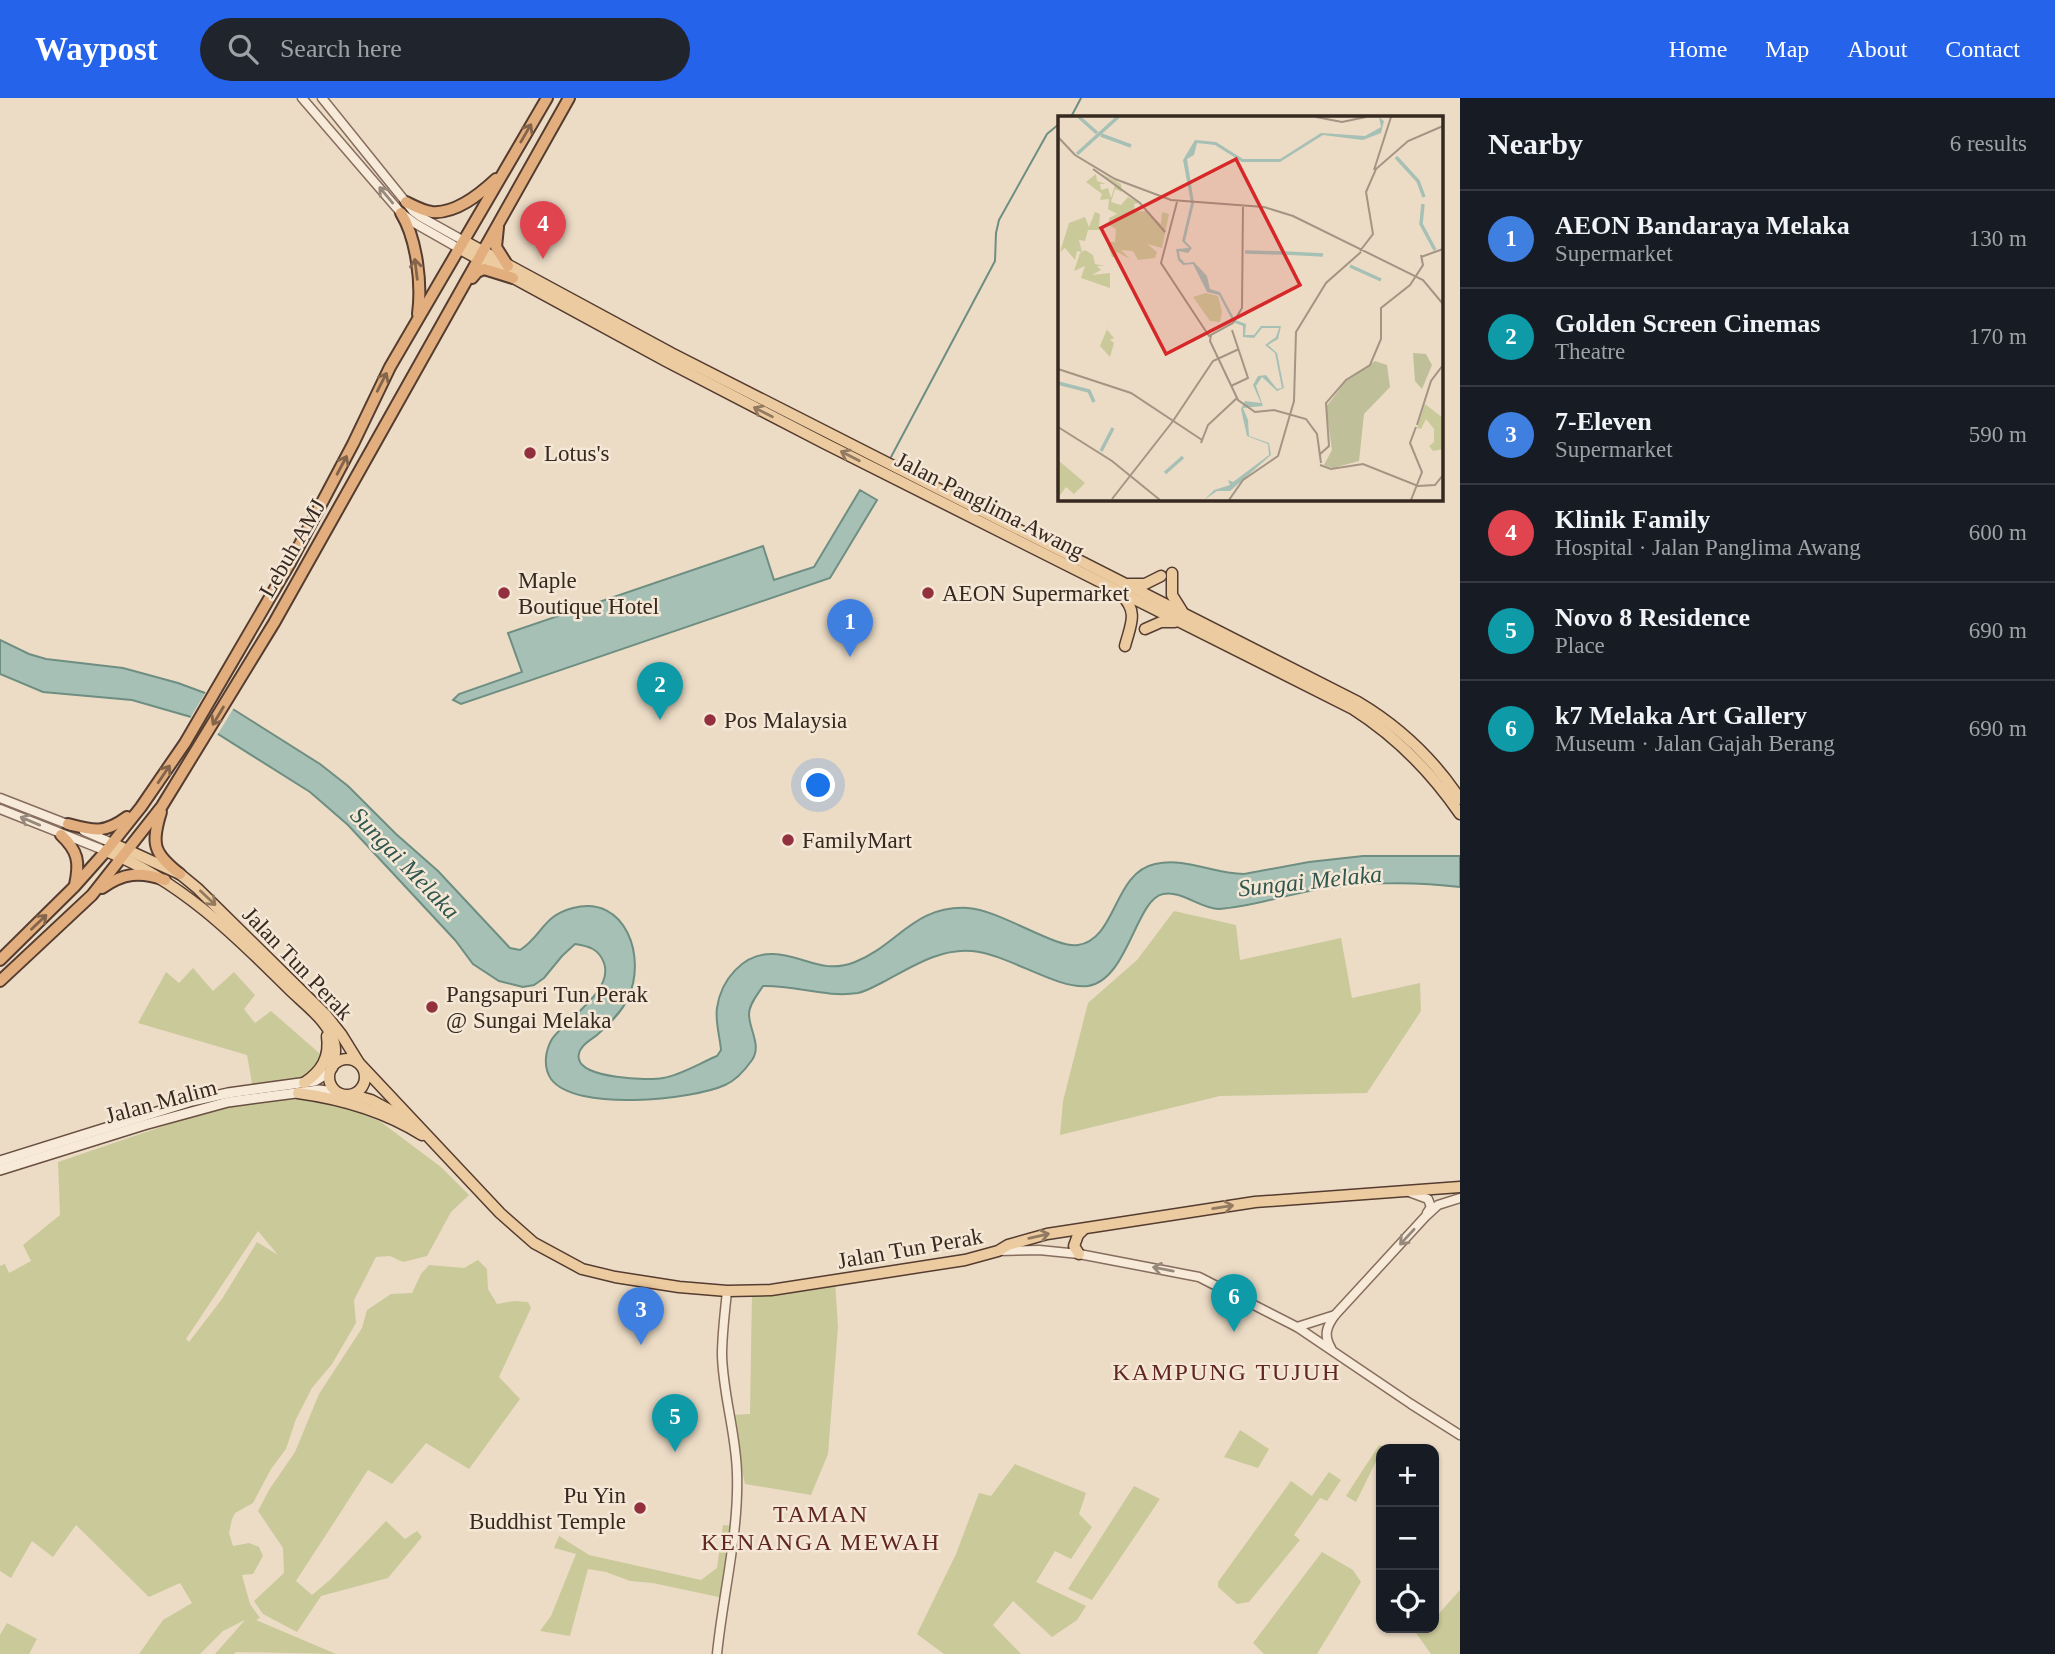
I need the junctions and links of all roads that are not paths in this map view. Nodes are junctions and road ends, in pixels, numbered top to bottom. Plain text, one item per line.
1 (302, 98) edge
2 (547, 98) edge
3 (569, 98) edge
4 (326, 100) edge
5 (506, 169) junction
6 (403, 208) junction
7 (499, 221) junction
8 (462, 245) junction
9 (480, 255) junction
10 (508, 266) junction
11 (513, 278) junction
12 (458, 295) junction
13 (414, 327) junction
14 (1172, 573) dead end
15 (1161, 576) dead end
16 (1120, 587) junction
17 (1183, 617) junction
18 (1145, 629) dead end
19 (1125, 646) dead end
20 (0, 797) edge
21 (1460, 799) edge
22 (162, 806) junction
23 (141, 807) junction
24 (0, 809) edge
25 (1460, 814) edge
26 (68, 824) junction
27 (61, 835) junction
28 (109, 847) junction
29 (126, 853) junction
30 (180, 874) junction
31 (164, 880) junction
32 (75, 887) junction
33 (92, 895) junction
34 (0, 960) edge
35 (0, 981) edge
36 (320, 1020) junction
37 (359, 1063) junction
38 (331, 1070) junction
39 (304, 1083) junction
40 (336, 1092) junction
41 (298, 1093) junction
42 (352, 1095) junction
43 (419, 1127) junction
44 (437, 1145) junction
45 (0, 1161) edge
46 (0, 1170) edge
47 (1460, 1187) edge
48 (1406, 1191) junction
49 (1460, 1198) edge
50 (1425, 1217) junction
51 (1083, 1230) junction
52 (998, 1251) junction
53 (1079, 1254) junction
54 (727, 1291) junction
55 (1335, 1315) junction
56 (1297, 1327) junction
57 (1337, 1355) junction
58 (1460, 1435) edge
59 (717, 1654) edge

6 -> 1 street
5 -> 2 highway, Lebuh AMJ
3 - 7 highway, Lebuh AMJ
4 - 6 street
5 - 6 highway
5 - 8 highway, Lebuh AMJ
6 - 8 street
13 -> 6 highway
7 - 9 highway, Lebuh AMJ
7 - 10 highway
8 - 9 main road
8 - 13 highway, Lebuh AMJ
9 - 10 main road, Jalan Panglima Awang
9 - 11 main road, Jalan Panglima Awang
9 - 12 highway, Lebuh AMJ
10 - 16 main road, Jalan Panglima Awang
11 - 12 highway
16 -> 11 main road, Jalan Panglima Awang
12 -> 22 highway, Lebuh AMJ
23 -> 13 highway, Lebuh AMJ
14 - 17 main road
15 - 16 main road
16 - 17 main road, Jalan Panglima Awang
16 - 19 main road
17 - 18 main road
17 - 21 main road, Jalan Panglima Awang
17 - 25 main road, Jalan Panglima Awang
20 - 26 street
22 - 29 highway, Lebuh AMJ
22 - 30 highway
23 - 26 highway
23 - 28 highway, Lebuh AMJ
27 -> 24 street
26 - 28 street
27 - 28 street
27 - 32 highway
28 - 29 main road
28 - 32 highway, Lebuh AMJ
29 - 30 main road, Jalan Tun Perak
29 - 31 main road, Jalan Tun Perak
29 - 33 highway, Lebuh AMJ
30 -> 37 main road, Jalan Tun Perak
31 - 33 highway
31 - 36 main road, Jalan Tun Perak
34 -> 32 highway, Lebuh AMJ
33 - 35 highway, Lebuh AMJ
36 - 38 main road, Jalan Tun Perak
36 - 39 main road
37 - 38 main road
37 - 42 main road
37 - 43 main road, Jalan Tun Perak
38 - 39 main road, Jalan Malim
38 - 40 main road
39 - 45 main road, Jalan Malim
40 - 41 main road, Jalan Malim
40 - 42 main road
41 - 44 main road
41 - 46 main road, Jalan Malim
42 - 43 main road, Jalan Tun Perak
43 - 44 main road, Jalan Tun Perak
44 - 54 main road, Jalan Tun Perak
47 - 48 main road, Jalan Tun Perak
48 - 50 street
51 -> 48 main road, Jalan Tun Perak
49 - 50 street
50 -> 55 street
52 -> 51 main road, Jalan Tun Perak
51 - 53 main road
52 - 53 street
52 - 54 main road, Jalan Tun Perak
56 -> 53 street
54 - 59 street
55 - 56 street
55 - 57 street
56 - 57 street
57 - 58 street

